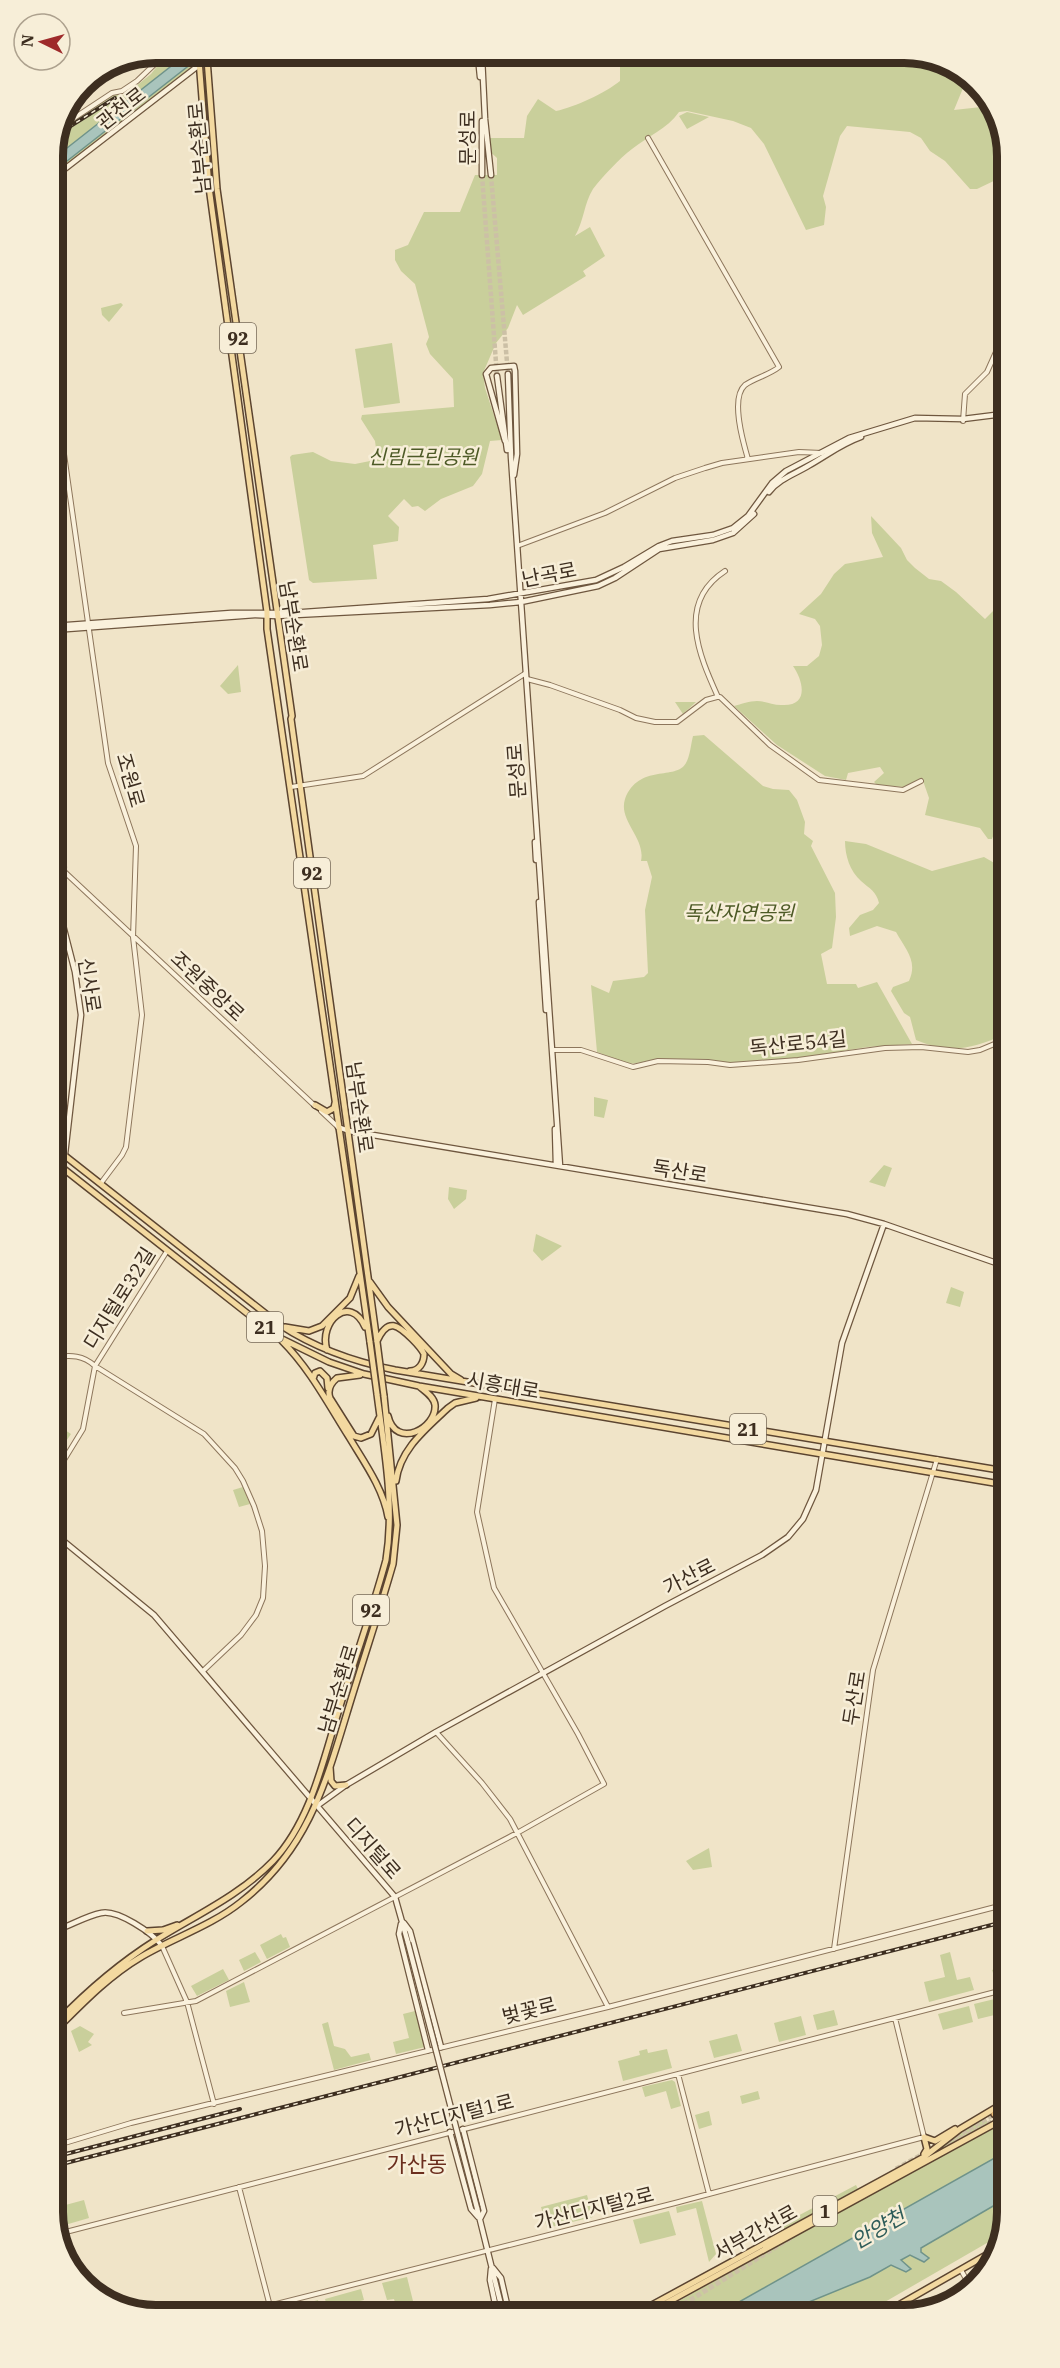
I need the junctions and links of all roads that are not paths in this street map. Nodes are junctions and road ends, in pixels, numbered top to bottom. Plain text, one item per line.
1 (156, 63) edge
2 (198, 63) edge
3 (199, 63) edge
4 (207, 63) edge
5 (481, 63) edge
6 (202, 99) junction
7 (210, 99) junction
8 (483, 101) junction
9 (71, 120) edge
10 (648, 138) dead end
11 (63, 170) edge
12 (482, 175) tunnel mouth
13 (491, 175) tunnel mouth
14 (997, 350) edge
15 (507, 375) tunnel mouth
16 (497, 376) tunnel mouth
17 (997, 417) edge
18 (963, 420) junction
19 (63, 444) edge
20 (507, 450) junction
21 (820, 452) junction
22 (826, 454) junction
23 (748, 459) junction
24 (513, 486) junction
25 (517, 546) junction
26 (725, 571) dead end
27 (519, 595) junction
28 (520, 602) junction
29 (267, 614) junction
30 (276, 615) junction
31 (90, 626) junction
32 (63, 628) edge
33 (526, 676) junction
34 (718, 698) junction
35 (921, 781) dead end
36 (300, 786) junction
37 (291, 787) junction
38 (63, 867) edge
39 (63, 870) edge
40 (67, 873) junction
41 (63, 926) edge
42 (133, 937) junction
43 (997, 1043) edge
44 (552, 1050) junction
45 (335, 1102) junction
46 (315, 1106) junction
47 (343, 1129) junction
48 (63, 1152) edge
49 (66, 1154) junction
50 (63, 1157) edge
51 (558, 1165) junction
52 (63, 1169) edge
53 (101, 1183) junction
54 (884, 1224) junction
55 (174, 1240) junction
56 (166, 1251) junction
57 (997, 1263) edge
58 (360, 1272) junction
59 (368, 1279) junction
60 (280, 1325) junction
61 (276, 1336) junction
62 (373, 1342) junction
63 (327, 1350) junction
64 (63, 1357) edge
65 (95, 1366) junction
66 (395, 1370) junction
67 (364, 1374) junction
68 (314, 1379) junction
69 (465, 1382) junction
70 (419, 1386) junction
71 (328, 1393) junction
72 (384, 1396) junction
73 (480, 1396) junction
74 (495, 1399) junction
75 (380, 1417) junction
76 (825, 1442) junction
77 (823, 1454) junction
78 (937, 1459) junction
79 (63, 1462) edge
80 (997, 1470) edge
81 (933, 1473) junction
82 (997, 1484) edge
83 (394, 1491) junction
84 (390, 1532) junction
85 (63, 1541) edge
86 (203, 1671) junction
87 (542, 1672) junction
88 (436, 1732) junction
89 (330, 1764) junction
90 (346, 1785) junction
91 (310, 1798) junction
92 (316, 1806) junction
93 (517, 1833) junction
94 (395, 1897) junction
95 (997, 1907) edge
96 (190, 1921) junction
97 (402, 1921) junction
98 (63, 1928) edge
99 (147, 1931) junction
100 (157, 1939) junction
101 (162, 1946) junction
102 (834, 1948) junction
103 (997, 1992) edge
104 (187, 2002) junction
105 (608, 2007) junction
106 (124, 2013) dead end
107 (63, 2016) edge
108 (896, 2018) junction
109 (63, 2023) edge
110 (441, 2047) junction
111 (428, 2050) junction
112 (678, 2074) junction
113 (214, 2104) junction
114 (997, 2107) edge
115 (978, 2118) junction
116 (997, 2122) edge
117 (463, 2129) junction
118 (450, 2132) junction
119 (924, 2137) junction
120 (63, 2143) edge
121 (881, 2180) junction
122 (239, 2187) junction
123 (709, 2194) junction
124 (480, 2219) junction
125 (66, 2232) edge
126 (488, 2250) junction
127 (985, 2255) edge
128 (492, 2266) junction
129 (961, 2270) junction
130 (967, 2280) edge
131 (270, 2305) joint
132 (495, 2305) edge
133 (501, 2305) edge
134 (507, 2305) edge
135 (652, 2305) edge
136 (662, 2305) edge
137 (899, 2305) edge

1 - 9 street, 관천로
2 - 11 main road, 관천로
3 - 6 main road, 남부순환로 / 92
4 - 7 main road, 남부순환로 / 92
5 - 8 main road
6 - 7 main road
6 - 29 main road, 남부순환로 / 92
7 - 30 main road, 남부순환로 / 92
8 - 12 main road, 문성로
8 - 13 main road, 문성로
10 - 23 street
14 - 18 street
15 - 24 main road, 문성로
16 - 20 main road, 문성로
17 - 18 main road, 난곡로
18 - 21 main road, 난곡로
18 - 22 main road, 난곡로
19 - 31 street, 조원로
20 - 24 main road
20 - 27 main road, 문성로
21 - 22 street
21 - 23 street
21 - 27 main road, 난곡로
22 - 28 main road, 난곡로
23 - 25 street
24 - 25 main road, 문성로
25 - 27 main road, 문성로
26 - 34 street
27 - 28 main road, 문성로
27 - 30 main road, 난곡로
28 - 30 main road, 난곡로
28 - 33 main road, 문성로
29 - 30 main road, 난곡로
29 - 31 main road, 난곡로
29 - 37 main road, 남부순환로 / 92
30 - 36 main road, 남부순환로 / 92
31 - 32 main road, 난곡로
31 - 42 street, 조원로
33 - 34 street
33 - 36 street
33 - 44 main road, 문성로
33 - 51 main road, 문성로
34 - 35 street
36 - 37 street
36 - 47 main road, 남부순환로 / 92
37 - 45 main road, 남부순환로 / 92
38 - 40 street
39 - 40 street, 조원중앙로
40 - 42 street, 조원중앙로
41 - 49 main road, 신사로
42 - 46 street, 조원중앙로
42 - 53 street, 조원로
43 - 44 street, 독산로54길
44 - 51 main road, 문성로
45 - 46 main road
45 - 47 main road, 남부순환로 / 92
46 - 47 street, 조원중앙로
47 - 51 main road, 독산로
47 - 58 main road, 남부순환로 / 92
47 - 59 main road, 남부순환로 / 92
48 - 49 main road, 시흥대로 / 21
49 - 50 main road, 시흥대로
49 - 53 main road, 시흥대로 / 21
51 - 54 main road, 독산로
52 - 56 main road, 시흥대로 / 21
53 - 55 main road, 시흥대로 / 21
54 - 57 main road, 독산로
54 - 76 main road, 가산로
55 - 56 main road, 디지털로32길
55 - 60 main road, 시흥대로 / 21
56 - 61 main road, 시흥대로 / 21
56 - 65 street, 디지털로32길
58 - 60 main road
58 - 62 main road, 남부순환로 / 92
59 - 62 main road, 남부순환로 / 92
59 - 69 main road
60 - 63 main road, 시흥대로 / 21
61 - 67 main road, 시흥대로 / 21
61 - 68 main road
62 - 63 main road
62 - 66 main road
62 - 72 main road, 남부순환로 / 92, bridge
62 - 75 main road, 남부순환로 / 92, bridge
63 - 66 main road, 시흥대로 / 21
64 - 65 street
65 - 79 street, 디지털로32길
65 - 86 street
66 - 69 main road, 시흥대로 / 21
67 - 70 main road, 시흥대로 / 21
67 - 71 main road
68 - 71 main road
68 - 84 main road
69 - 76 main road, 시흥대로 / 21
70 - 72 main road
70 - 73 main road, 시흥대로 / 21
71 - 75 main road
72 - 83 main road, 남부순환로 / 92
73 - 74 main road, 시흥대로 / 21
73 - 83 main road
74 - 77 main road, 시흥대로 / 21
74 - 87 street
75 - 84 main road, 남부순환로 / 92
76 - 77 main road, 가산로
76 - 78 main road, 시흥대로 / 21
77 - 81 main road, 시흥대로 / 21
77 - 87 main road, 가산로
78 - 80 main road, 시흥대로 / 21
78 - 81 street, 두산로
81 - 82 main road, 시흥대로 / 21
81 - 102 street, 두산로
83 - 89 main road, 남부순환로 / 92
84 - 91 main road, 남부순환로 / 92
85 - 86 main road, 디지털로
86 - 91 main road, 디지털로
87 - 88 main road, 가산로
87 - 93 street
88 - 90 main road, 가산로
88 - 93 street
89 - 90 main road
89 - 92 main road, 남부순환로 / 92
90 - 92 main road, 가산로
91 - 92 main road, 디지털로
91 - 96 main road, 남부순환로 / 92
92 - 94 main road, 디지털로
92 - 101 main road, 남부순환로 / 92
93 - 94 street
93 - 105 street
94 - 97 main road, 디지털로
94 - 104 street
95 - 102 street, 벚꽃로
96 - 99 main road
96 - 100 main road, 남부순환로 / 92
97 - 110 main road
97 - 111 main road
97 - 124 main road, 디지털로, bridge
98 - 99 main road
99 - 100 main road
100 - 101 main road
100 - 107 main road, 남부순환로 / 92
101 - 104 street
101 - 109 main road, 남부순환로 / 92
102 - 105 street, 벚꽃로
103 - 108 street, 가산디지털1로
104 - 106 street
104 - 113 street
105 - 110 street, 벚꽃로
108 - 112 street, 가산디지털1로
108 - 119 street
110 - 111 street, 벚꽃로
111 - 113 street, 벚꽃로
112 - 117 street, 가산디지털1로
112 - 123 street
113 - 120 street, 벚꽃로
114 - 115 main road, 서부간선로 / 1
115 - 119 main road
115 - 121 main road, 서부간선로 / 1
116 - 136 main road, 서부간선로 / 1
117 - 118 street, 가산디지털1로
117 - 124 main road
118 - 122 street, 가산디지털1로
118 - 124 main road
119 - 121 main road
119 - 123 street, 가산디지털2로
121 - 135 main road, 서부간선로 / 1
122 - 125 street, 가산디지털1로
122 - 131 street
123 - 126 street, 가산디지털2로
124 - 126 main road, 디지털로
126 - 128 main road, 디지털로
126 - 131 street, 가산디지털2로
127 - 129 main road
128 - 132 main road
128 - 133 main road, 디지털로
128 - 134 main road
129 - 130 street
129 - 137 main road

